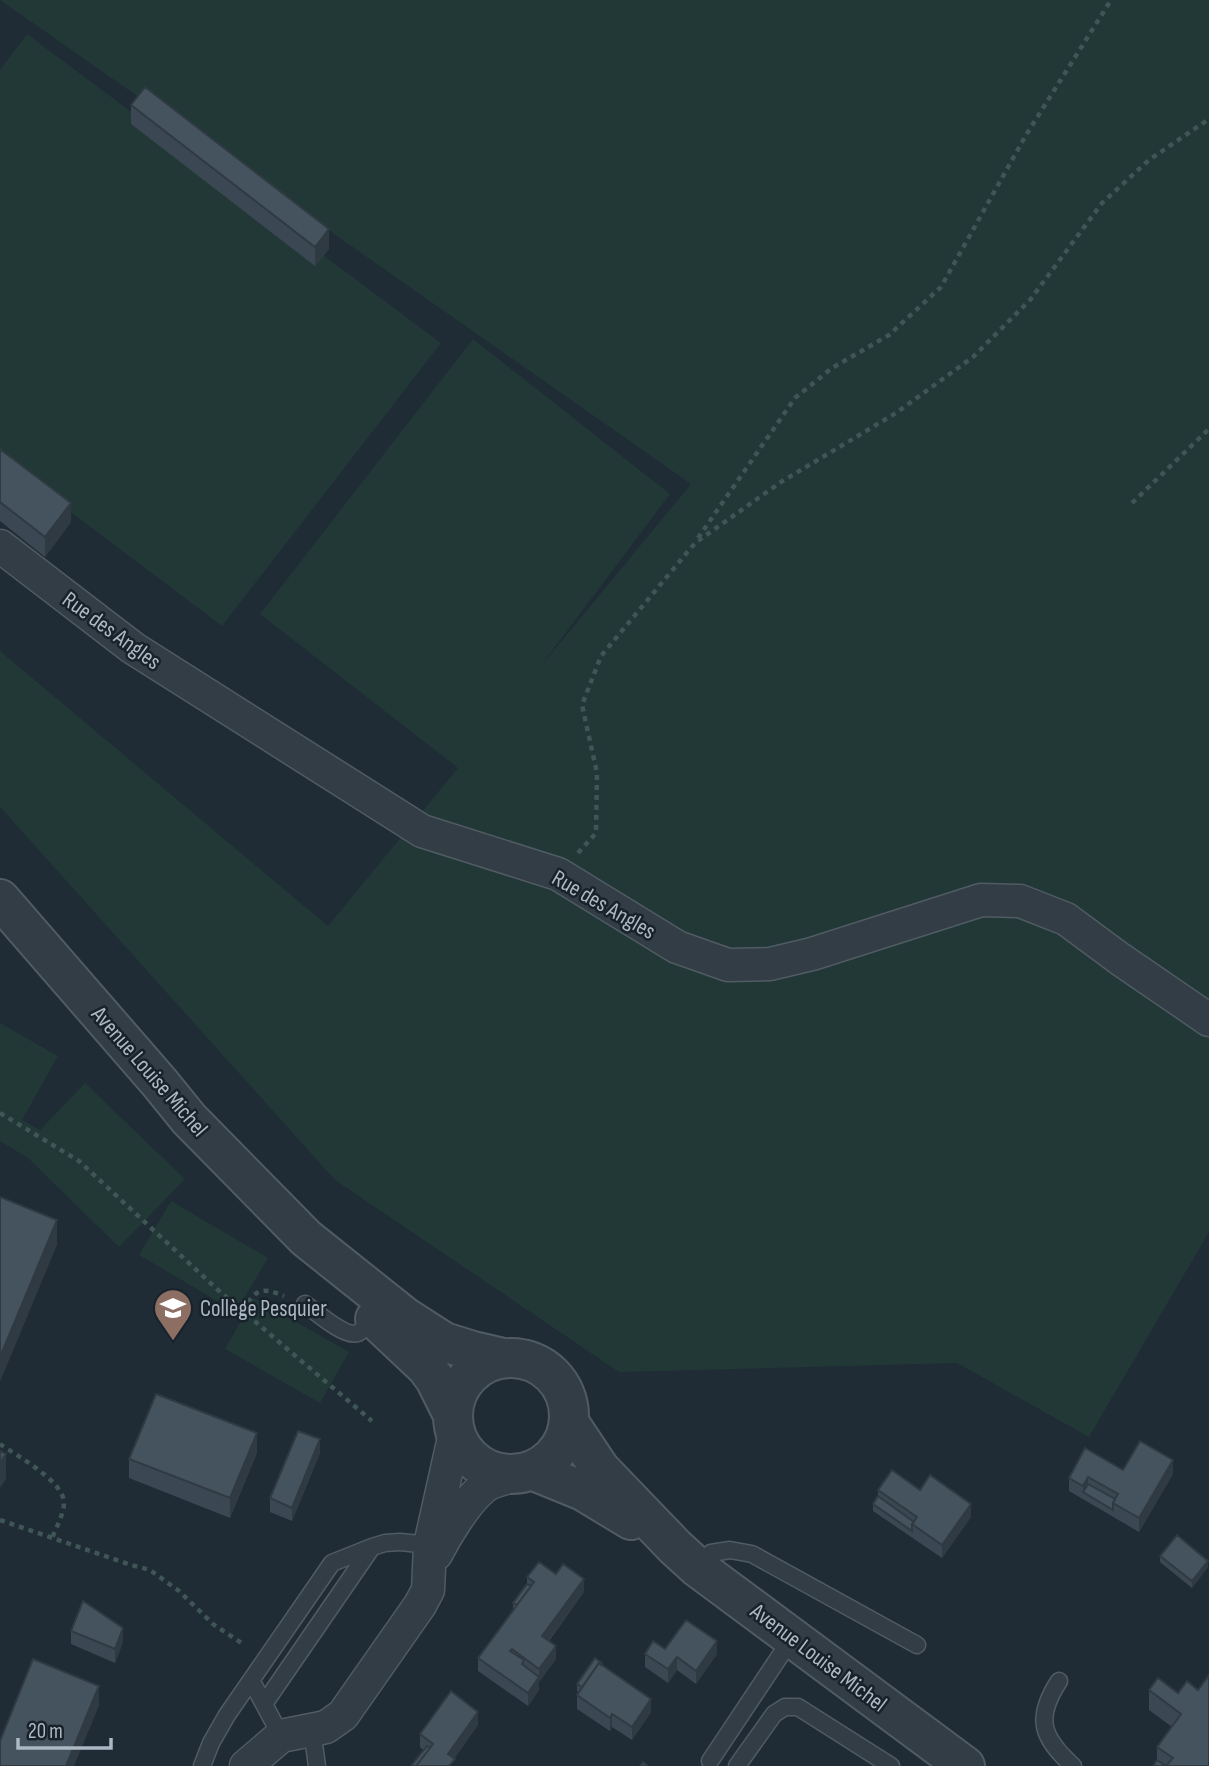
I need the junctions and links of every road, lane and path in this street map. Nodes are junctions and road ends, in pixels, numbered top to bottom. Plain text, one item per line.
1 (1111, 0) edge
2 (1209, 119) edge
3 (1209, 429) edge
4 (1132, 503) dead end
5 (695, 543) junction
6 (0, 546) edge
7 (558, 874) junction
8 (0, 899) edge
9 (1209, 1020) edge
10 (0, 1113) edge
11 (306, 1238) junction
12 (305, 1304) joint
13 (243, 1311) junction
14 (374, 1318) junction
15 (503, 1357) junction
16 (372, 1421) dead end
17 (454, 1423) junction
18 (570, 1424) junction
19 (0, 1444) edge
20 (524, 1473) junction
21 (0, 1520) edge
22 (52, 1538) junction
23 (372, 1547) junction
24 (430, 1555) junction
25 (686, 1557) junction
26 (793, 1637) junction
27 (243, 1644) dead end
28 (917, 1645) dead end
29 (251, 1680) junction
30 (1059, 1681) dead end
31 (264, 1704) junction
32 (312, 1730) junction
33 (281, 1736) junction
34 (710, 1762) dead end
35 (202, 1766) edge
36 (246, 1766) edge
37 (317, 1766) edge
38 (737, 1766) edge
39 (891, 1766) edge
40 (965, 1766) edge
41 (1073, 1766) edge

1 - 5 path
2 - 5 path
3 - 4 path
5 - 7 path
6 - 7 street, Rue des Angles
7 - 9 street, Rue des Angles
8 - 11 street, Avenue Louise Michel
10 - 13 path
11 - 14 street, Avenue Louise Michel
11 - 15 street, Avenue Louise Michel
12 - 13 path
12 - 14 lane
13 - 16 path
14 - 17 street, Avenue Louise Michel
15 - 17 street
15 - 18 street
17 - 20 street
17 - 24 street
18 - 20 street
18 - 25 street, Avenue Louise Michel
19 - 22 path
20 - 24 street
20 - 25 street, Avenue Louise Michel
21 - 22 path
22 - 27 path
23 - 24 lane
23 - 29 lane
23 - 31 lane
24 - 32 street
25 - 26 street, Avenue Louise Michel
25 - 28 lane
26 - 34 lane
26 - 40 street, Avenue Louise Michel
29 - 31 lane
29 - 35 lane
30 - 41 lane
31 - 33 lane
32 - 33 street
32 - 37 lane
33 - 36 street
38 - 39 lane

